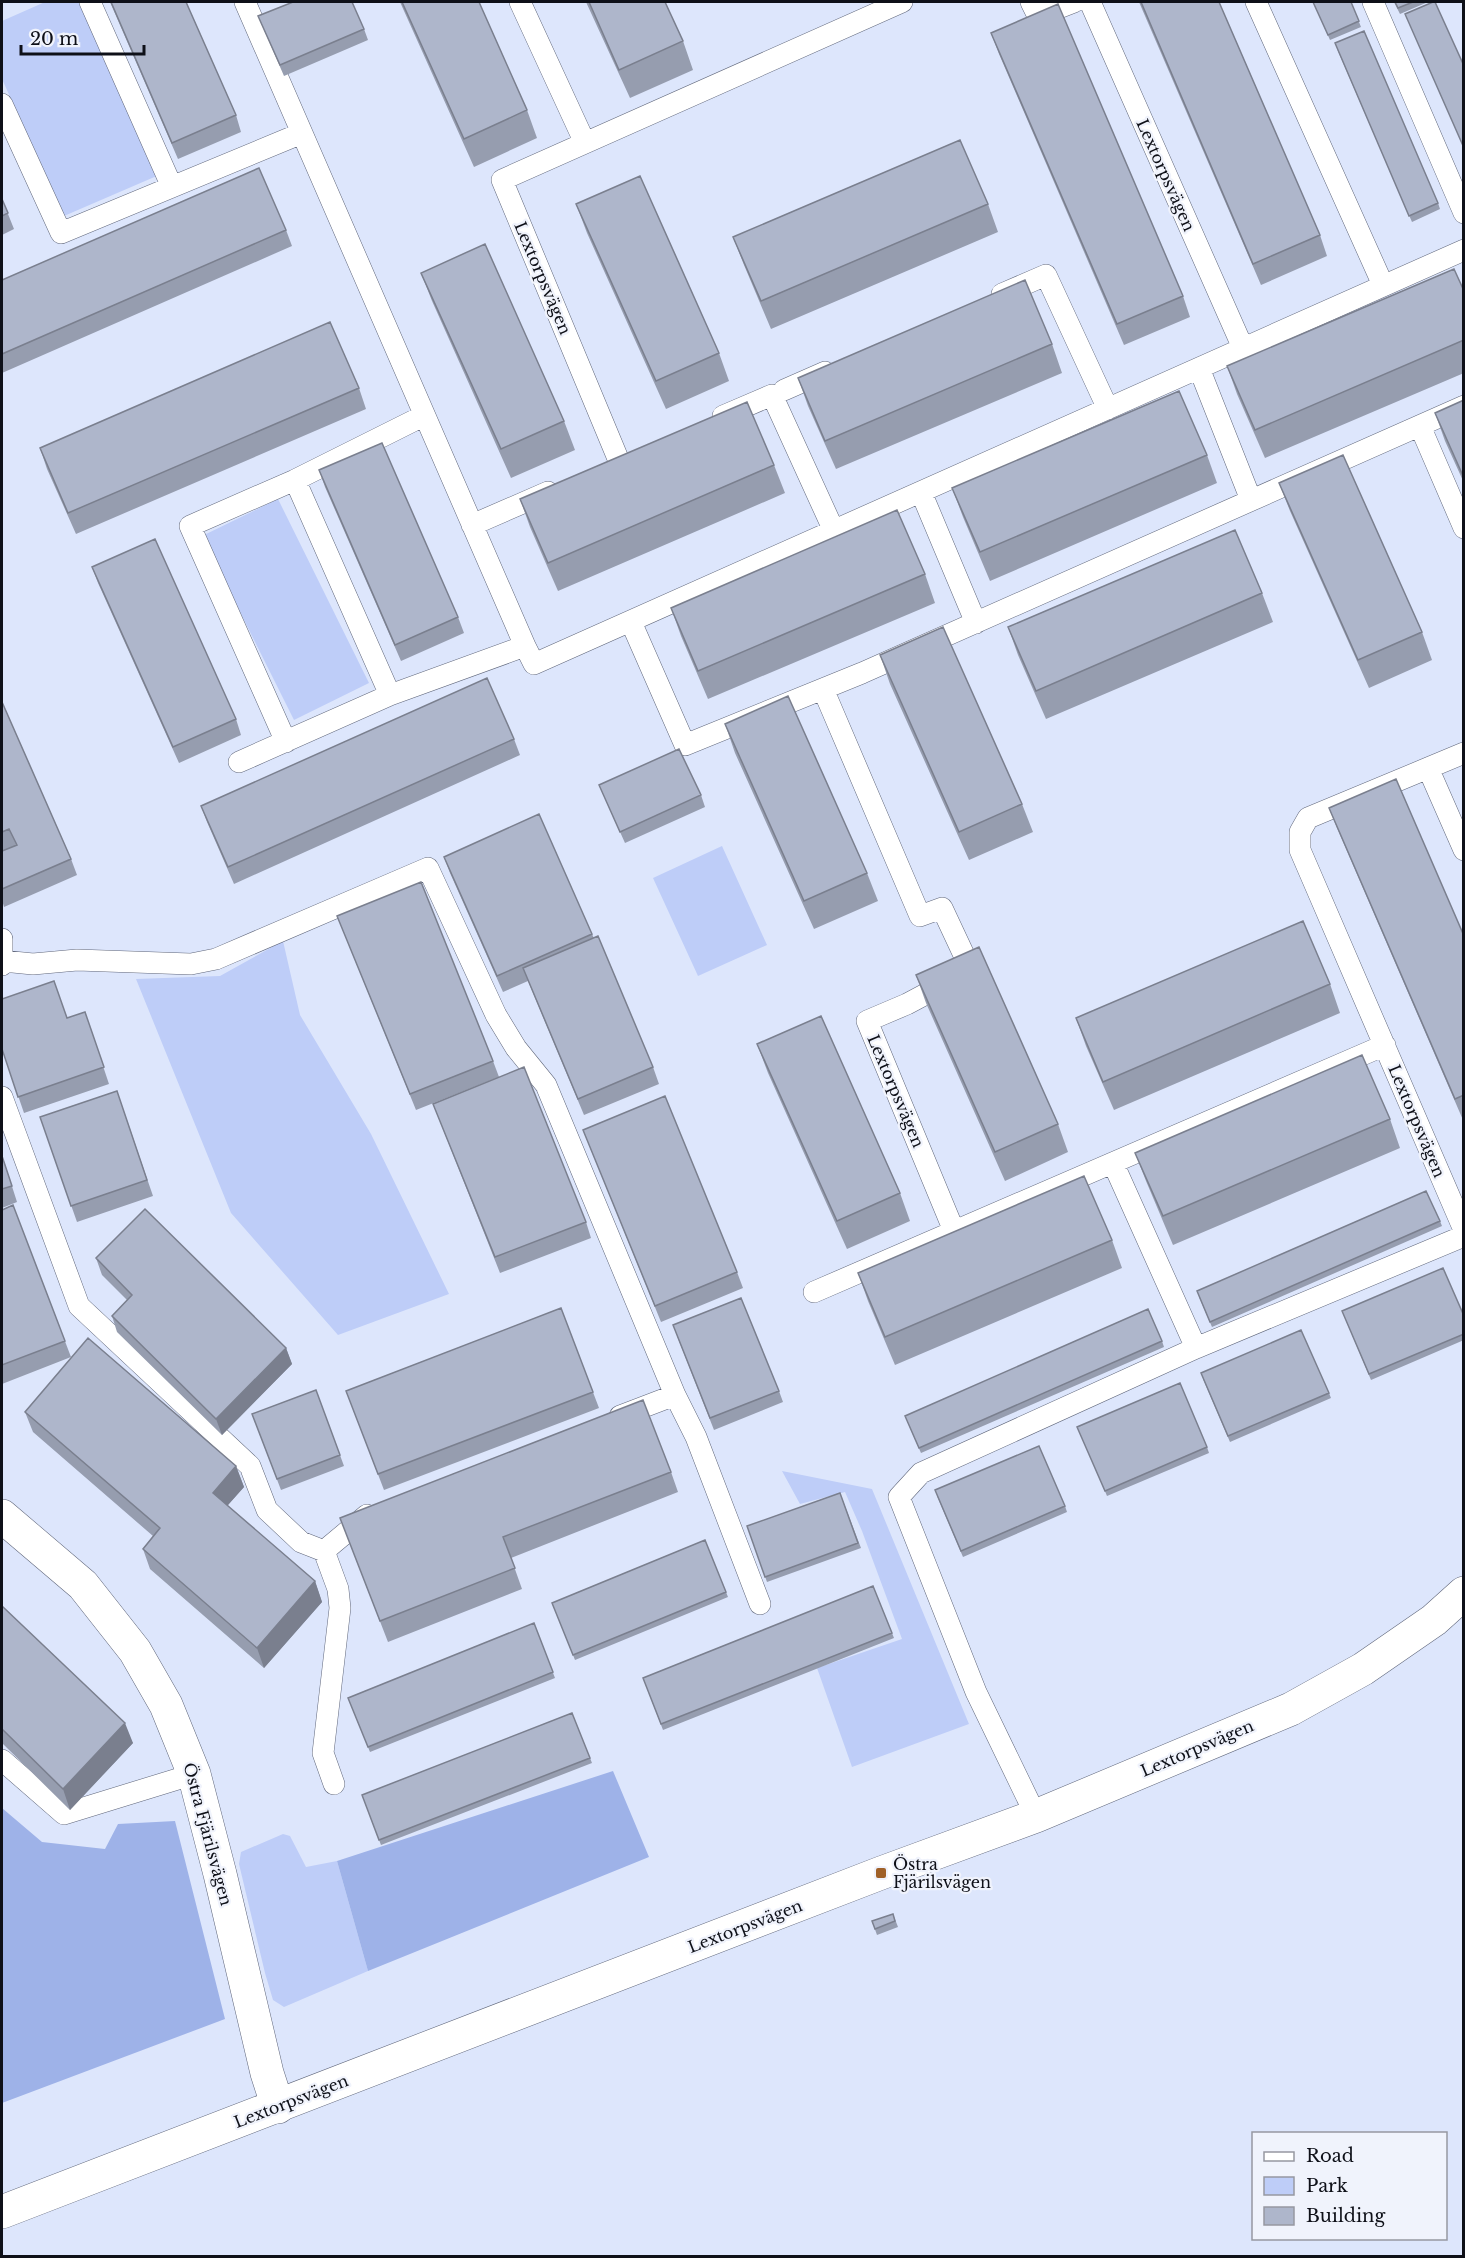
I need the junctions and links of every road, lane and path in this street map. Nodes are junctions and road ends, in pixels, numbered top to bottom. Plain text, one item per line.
1 (90, 2) edge
2 (245, 2) edge
3 (520, 2) edge
4 (902, 2) edge
5 (1031, 2) edge
6 (1074, 2) edge
7 (1090, 2) edge
8 (1256, 2) edge
9 (1373, 2) edge
10 (2, 104) edge
11 (302, 133) junction
12 (585, 143) junction
13 (172, 187) junction
14 (1464, 213) edge
15 (1464, 250) edge
16 (1383, 285) junction
17 (980, 304) edge
18 (1243, 348) junction
19 (839, 366) edge
20 (1199, 368) junction
21 (784, 390) dead end
22 (1464, 406) edge
23 (1108, 409) junction
24 (423, 416) junction
25 (701, 426) edge
26 (1420, 426) junction
27 (640, 452) edge
28 (619, 461) junction
29 (598, 470) edge
30 (295, 480) junction
31 (567, 484) edge
32 (921, 492) junction
33 (1251, 500) junction
34 (472, 525) junction
35 (1464, 528) edge
36 (834, 531) junction
37 (631, 622) junction
38 (976, 623) junction
39 (529, 655) junction
40 (823, 689) junction
41 (390, 695) junction
42 (286, 742) junction
43 (1464, 753) edge
44 (239, 762) dead end
45 (1428, 768) junction
46 (1464, 850) edge
47 (2, 939) edge
48 (2, 963) edge
49 (1384, 1045) junction
50 (2, 1097) edge
51 (1113, 1163) junction
52 (1464, 1230) edge
53 (954, 1231) junction
54 (1464, 1236) edge
55 (814, 1292) dead end
56 (1196, 1348) junction
57 (675, 1395) junction
58 (597, 1425) edge
59 (387, 1507) edge
60 (2, 1516) edge
61 (324, 1551) junction
62 (1464, 1593) edge
63 (760, 1604) dead end
64 (2, 1760) edge
65 (194, 1773) junction
66 (334, 1784) dead end
67 (1036, 1816) junction
68 (278, 2106) junction
69 (2, 2212) edge

1 - 13 lane
2 - 11 lane
3 - 12 lane
4 - 12 lane, Lextorpsvägen
5 - 6 lane
7 - 18 lane, Lextorpsvägen
8 - 16 lane
9 - 14 lane
10 - 13 lane
11 - 13 lane
11 - 24 lane
12 - 28 lane, Lextorpsvägen
15 - 16 lane
16 - 18 lane
17 - 23 lane
18 - 20 lane
19 - 21 lane
20 - 23 lane
20 - 33 lane
22 - 26 lane
23 - 32 lane
24 - 30 lane
24 - 34 lane
25 - 36 lane
26 - 33 lane
26 - 35 lane
27 - 28 lane
28 - 29 lane
30 - 41 lane
30 - 42 lane
31 - 34 lane
32 - 36 lane
32 - 38 lane
33 - 38 lane
34 - 39 lane
36 - 37 lane
37 - 39 lane
37 - 40 lane
38 - 40 lane
39 - 41 lane
40 - 53 lane, Lextorpsvägen
41 - 42 lane
42 - 44 lane
43 - 45 lane, Lextorpsvägen
45 - 46 lane
45 - 49 lane, Lextorpsvägen
47 - 48 lane
48 - 57 lane
49 - 51 lane, Lextorpsvägen
49 - 52 lane, Lextorpsvägen
50 - 61 lane
51 - 53 lane, Lextorpsvägen
51 - 56 lane
53 - 55 lane, Lextorpsvägen
54 - 56 lane
56 - 67 lane
57 - 58 lane
57 - 63 lane
59 - 61 lane
60 - 65 street, Östra Fjärilsvägen
61 - 66 lane
62 - 67 street, Lextorpsvägen
64 - 65 lane
65 - 68 street, Östra Fjärilsvägen
67 - 68 street, Lextorpsvägen
68 - 69 street, Lextorpsvägen

